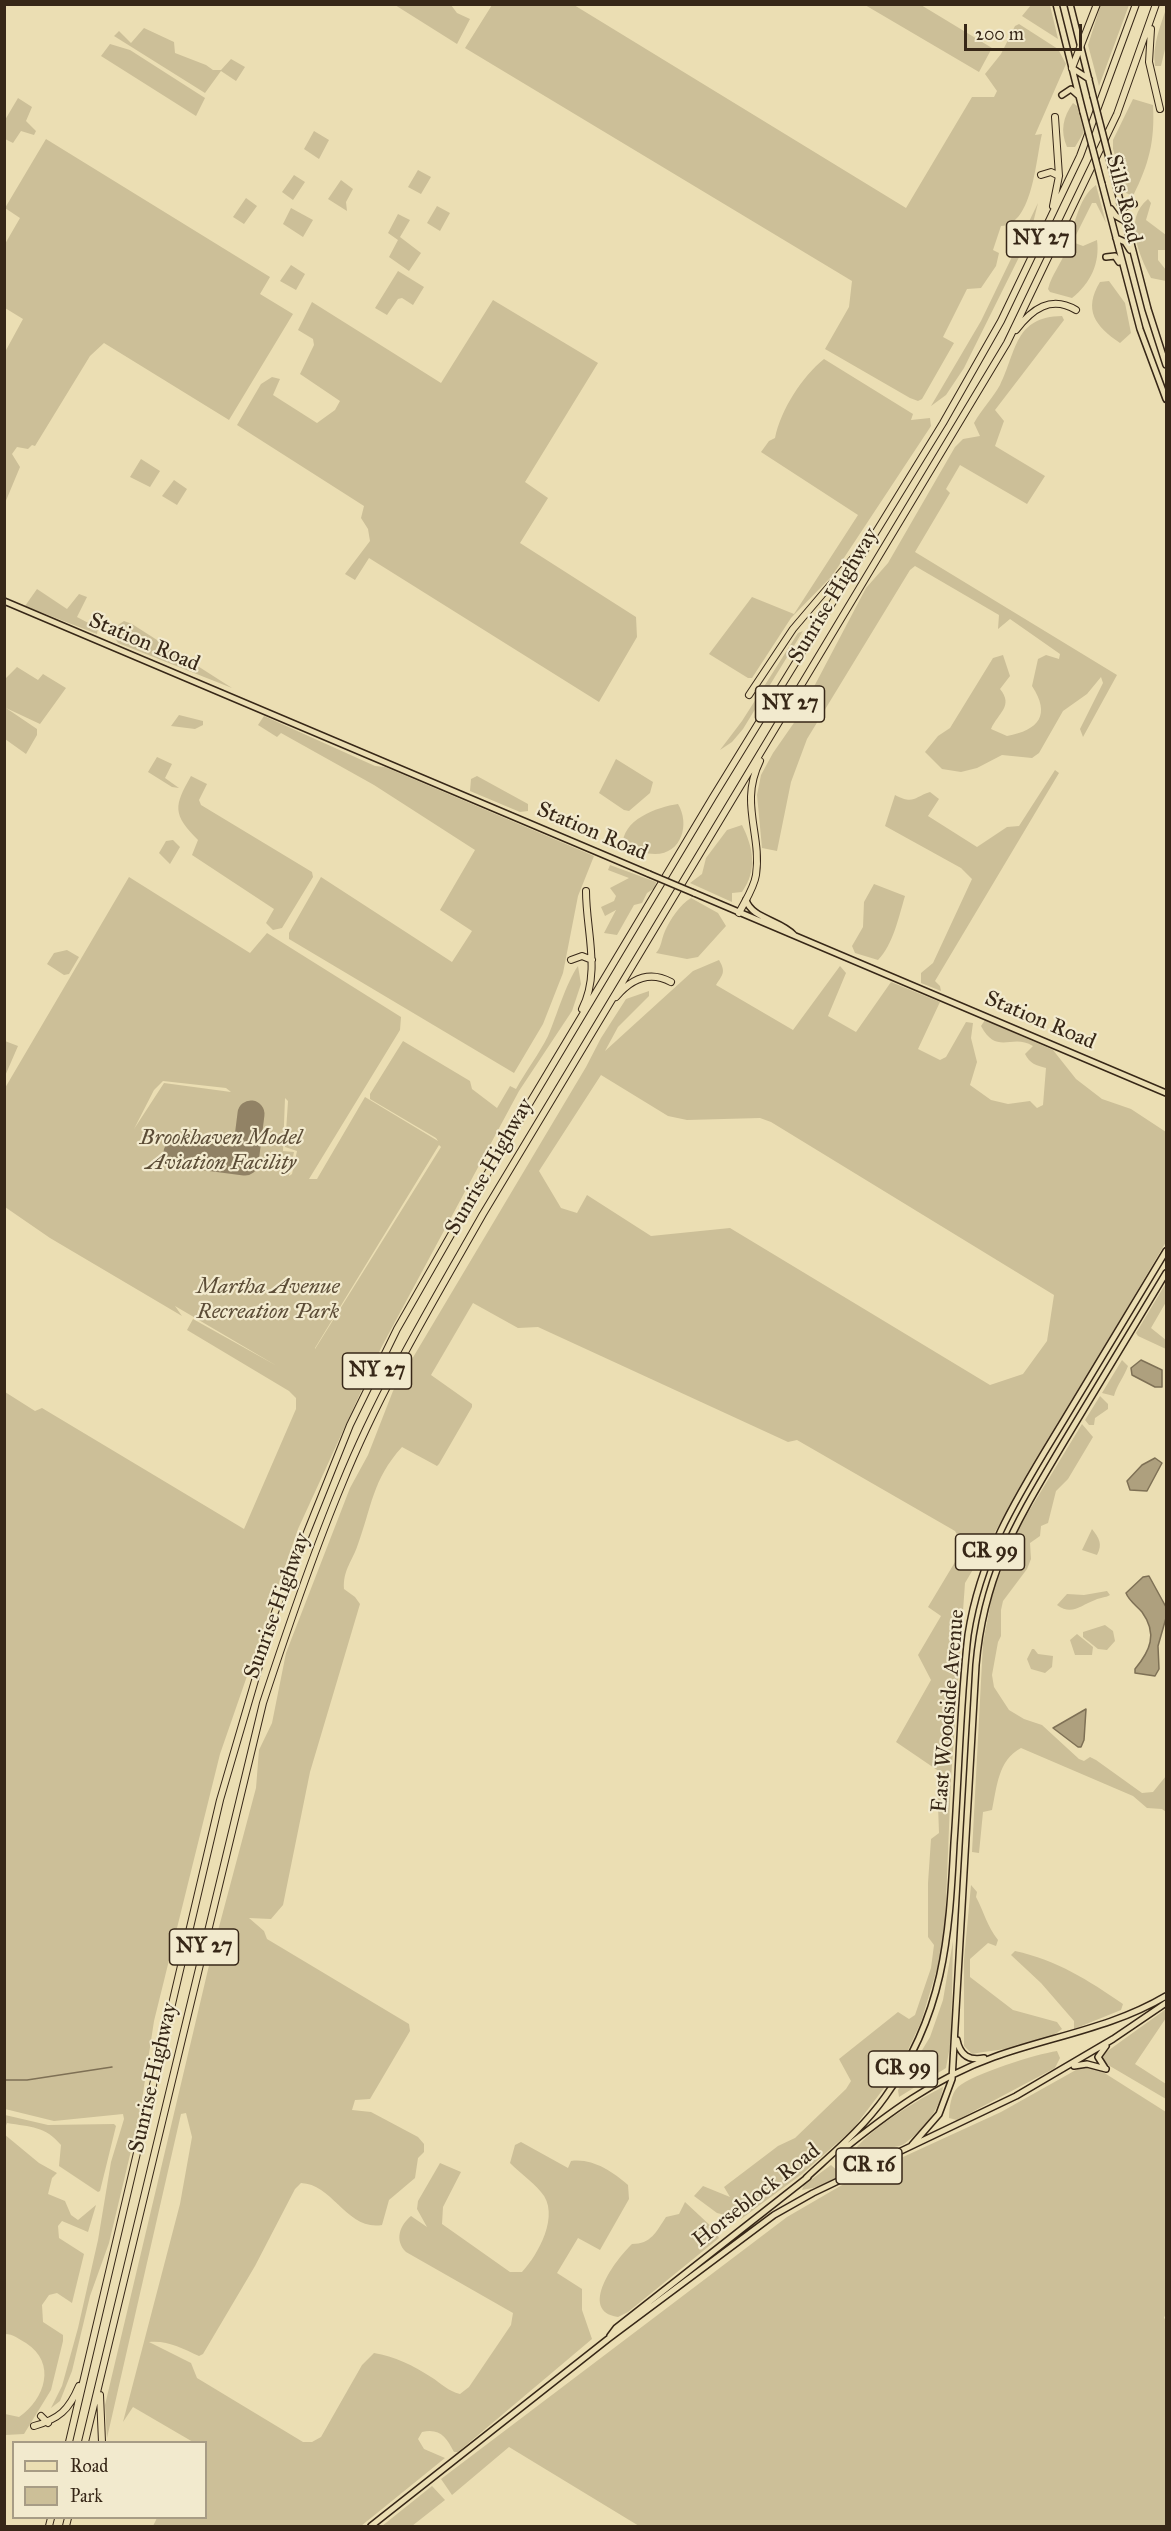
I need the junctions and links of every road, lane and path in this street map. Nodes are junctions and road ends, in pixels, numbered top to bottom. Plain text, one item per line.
1 (1056, 4) edge
2 (1070, 4) edge
3 (1097, 4) edge
4 (1136, 4) edge
5 (1156, 4) edge
6 (1153, 13) junction
7 (1081, 47) junction
8 (1072, 68) junction
9 (1089, 79) junction
10 (1062, 95) dead end
11 (1080, 96) junction
12 (1160, 109) dead end
13 (1054, 117) dead end
14 (1041, 175) dead end
15 (1059, 176) junction
16 (1107, 202) junction
17 (1120, 203) junction
18 (1134, 204) dead end
19 (1125, 221) junction
20 (1050, 222) junction
21 (1116, 238) junction
22 (1106, 257) dead end
23 (1137, 267) junction
24 (1129, 287) junction
25 (1076, 310) dead end
26 (1006, 343) junction
27 (1167, 365) edge
28 (1167, 399) edge
29 (894, 501) junction
30 (4, 601) edge
31 (749, 695) dead end
32 (776, 727) junction
33 (586, 891) dead end
34 (746, 900) junction
35 (739, 913) junction
36 (795, 936) junction
37 (571, 960) dead end
38 (592, 960) junction
39 (672, 982) dead end
40 (585, 1042) junction
41 (561, 1050) junction
42 (1167, 1093) edge
43 (1167, 1251) edge
44 (1167, 1273) edge
45 (953, 1873) junction
46 (963, 1876) junction
47 (1167, 1995) edge
48 (1167, 2003) edge
49 (955, 2031) junction
50 (1113, 2039) junction
51 (995, 2056) junction
52 (1058, 2072) junction
53 (952, 2074) junction
54 (865, 2132) junction
55 (909, 2148) junction
56 (878, 2162) junction
57 (806, 2178) junction
58 (608, 2339) junction
59 (105, 2360) junction
60 (88, 2363) junction
61 (40, 2416) dead end
62 (48, 2422) junction
63 (34, 2426) dead end
64 (69, 2441) edge
65 (85, 2441) edge
66 (102, 2441) edge
67 (371, 2526) edge

1 - 8 main road, Sills Road
2 - 7 main road, Sills Road
3 - 7 highway
4 - 20 highway, Sunrise Highway / NY 27
5 - 6 highway, Sunrise Highway / NY 27
6 - 12 highway
6 - 26 highway, Sunrise Highway / NY 27
7 - 8 highway
7 - 9 main road, Sills Road
8 - 9 main road
8 - 11 main road, Sills Road
9 - 17 main road, Sills Road, bridge
10 - 11 main road
11 - 16 main road, Sills Road, bridge
13 - 15 highway
14 - 15 highway
15 - 20 highway
16 - 19 main road
16 - 21 main road, Sills Road
17 - 18 main road
17 - 19 main road, Sills Road
19 - 23 main road, Sills Road
20 - 29 highway, Sunrise Highway / NY 27
21 - 23 main road
21 - 24 main road, Sills Road
22 - 24 main road
23 - 27 main road, Sills Road
24 - 28 main road, Sills Road
25 - 26 highway
26 - 32 highway, Sunrise Highway / NY 27
29 - 31 highway
29 - 41 highway, Sunrise Highway / NY 27
30 - 35 main road, Station Road, bridge
32 - 34 highway
32 - 40 highway, Sunrise Highway / NY 27
33 - 38 highway
34 - 35 highway
34 - 36 main road
35 - 36 main road, Station Road
36 - 42 main road, Station Road
37 - 38 highway
38 - 41 highway
39 - 40 highway
40 - 59 highway, Sunrise Highway / NY 27
41 - 60 highway, Sunrise Highway / NY 27
43 - 45 main road, East Woodside Avenue / CR 99
44 - 46 main road, East Woodside Avenue / CR 99
45 - 46 main road
45 - 57 main road, East Woodside Avenue / CR 99
46 - 49 main road, East Woodside Avenue / CR 99
47 - 51 main road, Horseblock Road / CR 16
48 - 50 main road, Horseblock Road / CR 16
49 - 51 main road
49 - 53 main road, East Woodside Avenue / CR 99
50 - 52 main road, Horseblock Road / CR 16
50 - 52 main road
51 - 53 main road, Horseblock Road / CR 16
52 - 55 main road, Horseblock Road / CR 16
53 - 54 main road, Horseblock Road / CR 16
53 - 55 main road, East Woodside Avenue / CR 99
54 - 56 main road
54 - 57 main road, Horseblock Road / CR 16
55 - 56 main road, Horseblock Road / CR 16
56 - 58 main road, Horseblock Road / CR 16
57 - 58 main road, Horseblock Road / CR 16
58 - 67 main road, Horseblock Road / CR 16
59 - 65 highway, Sunrise Highway / NY 27
59 - 66 highway
60 - 62 highway
60 - 64 highway, Sunrise Highway / NY 27
61 - 62 highway
62 - 63 highway

